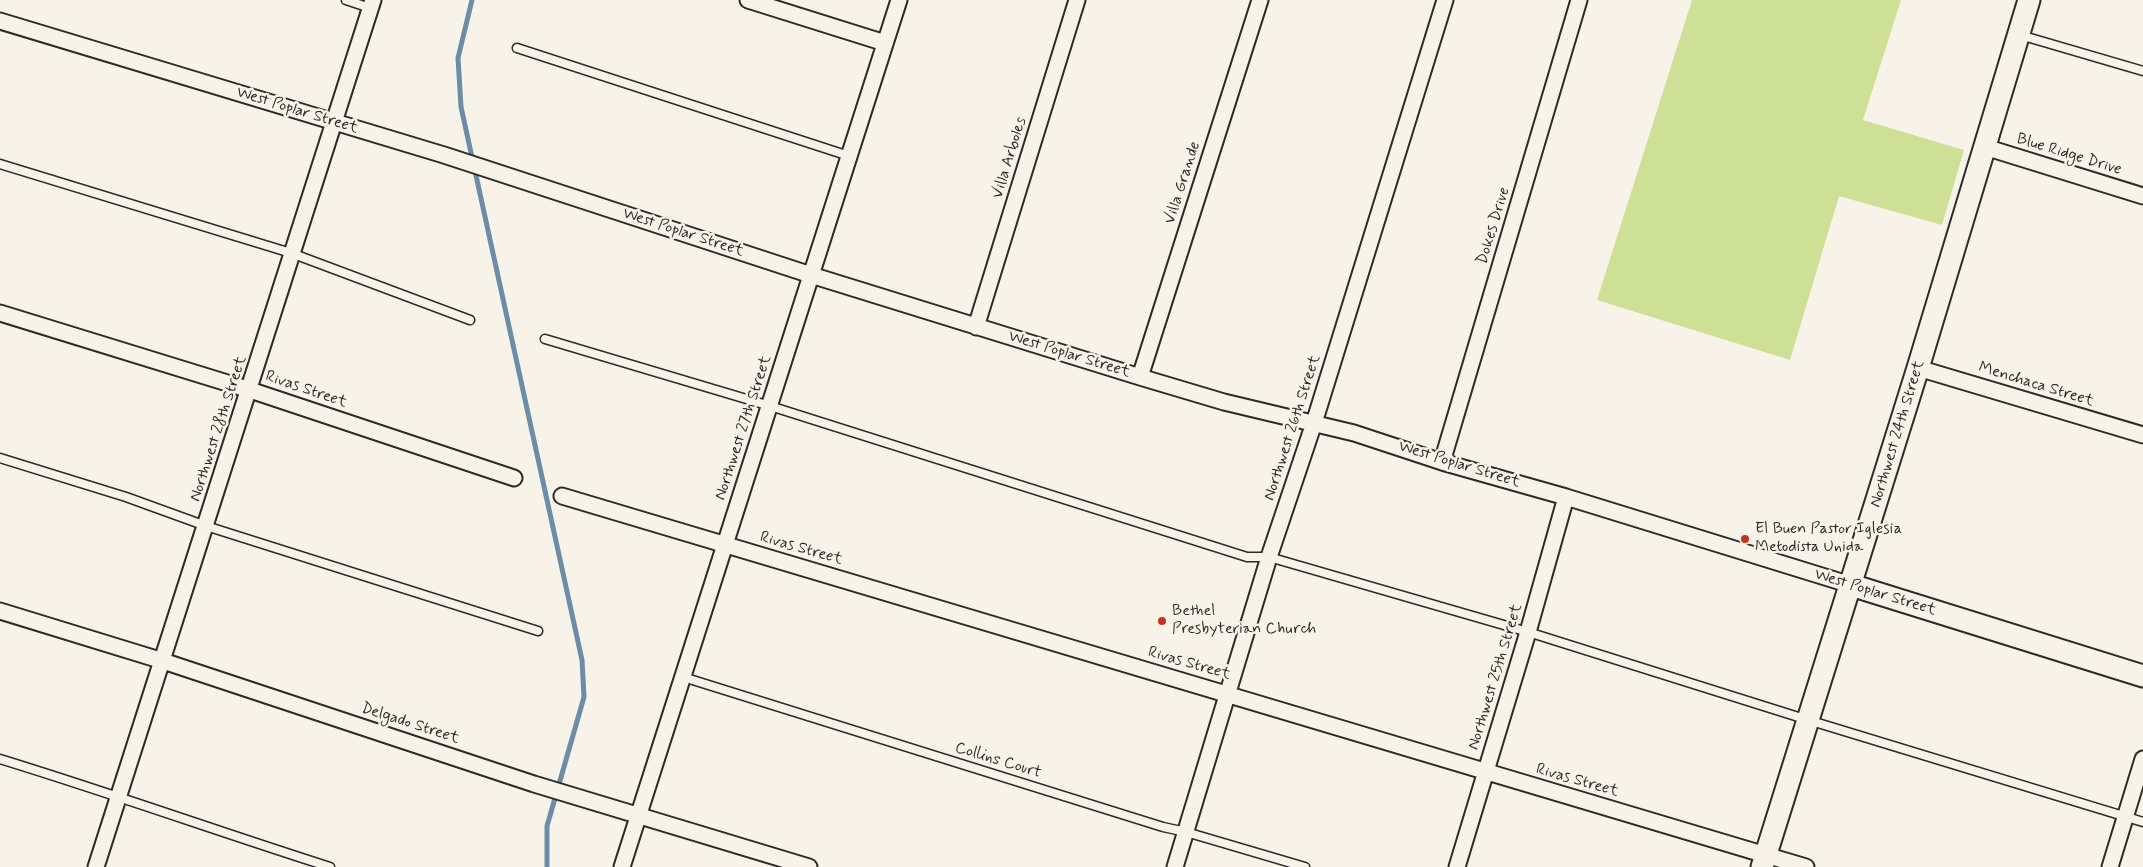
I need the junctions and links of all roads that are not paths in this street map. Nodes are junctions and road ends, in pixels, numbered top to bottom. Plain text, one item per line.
1 (346, 0) edge
2 (748, 0) edge
3 (899, 0) edge
4 (1077, 0) edge
5 (1260, 0) edge
6 (1445, 0) edge
7 (1579, 0) edge
8 (2029, 0) edge
9 (372, 4) edge
10 (0, 21) edge
11 (2019, 35) junction
12 (885, 43) junction
13 (517, 48) dead end
14 (2143, 71) edge
15 (334, 122) junction
16 (1985, 147) junction
17 (849, 156) junction
18 (0, 164) edge
19 (2143, 196) edge
20 (292, 252) junction
21 (812, 275) junction
22 (0, 312) edge
23 (470, 320) dead end
24 (976, 327) junction
25 (545, 339) dead end
26 (1918, 368) junction
27 (1140, 377) junction
28 (250, 390) junction
29 (770, 406) junction
30 (1314, 423) junction
31 (2143, 435) edge
32 (0, 458) edge
33 (1442, 462) junction
34 (514, 478) dead end
35 (562, 496) dead end
36 (1566, 497) junction
37 (206, 526) junction
38 (726, 546) junction
39 (1269, 557) junction
40 (1851, 585) junction
41 (0, 611) edge
42 (538, 631) dead end
43 (1528, 632) junction
44 (163, 661) junction
45 (2143, 676) edge
46 (683, 677) junction
47 (1229, 694) junction
48 (1808, 720) junction
49 (0, 759) edge
50 (2143, 760) edge
51 (1485, 773) junction
52 (119, 796) junction
53 (638, 816) junction
54 (2126, 817) junction
55 (2143, 822) edge
56 (1186, 832) junction
57 (1764, 861) edge
58 (96, 867) edge
59 (330, 867) edge
60 (622, 867) edge
61 (809, 867) edge
62 (1175, 867) edge
63 (1306, 867) edge
64 (1457, 867) edge
65 (1806, 867) edge
66 (2110, 867) edge

1 - 9 lane
2 - 12 street
3 - 12 street, Northwest 27th Street
4 - 24 street, Villa Arboles
5 - 27 street, Villa Grande
6 - 30 street, Northwest 26th Street
7 - 33 street, Dokes Drive
8 - 11 main road, Northwest 24th Street
9 - 15 street, Northwest 28th Street
10 - 15 street, West Poplar Street
11 - 14 lane
11 - 16 main road, Northwest 24th Street
12 - 17 street, Northwest 27th Street
13 - 17 lane
15 - 20 street, Northwest 28th Street
15 - 21 street, West Poplar Street
16 - 19 street, Blue Ridge Drive
16 - 26 main road, Northwest 24th Street
17 - 21 street, Northwest 27th Street
18 - 20 lane
20 - 23 lane
20 - 28 street, Northwest 28th Street
21 - 24 street, West Poplar Street
21 - 29 street, Northwest 27th Street
22 - 28 street, Rivas Street
24 - 27 street, West Poplar Street
25 - 29 lane
26 - 31 street, Menchaca Street
26 - 40 main road, Northwest 24th Street
27 - 30 street, West Poplar Street
28 - 34 street, Rivas Street
28 - 37 street, Northwest 28th Street
29 - 38 street, Northwest 27th Street
29 - 39 lane
30 - 33 street, West Poplar Street
30 - 39 street, Northwest 26th Street
32 - 37 lane
33 - 36 street, West Poplar Street
35 - 38 street, Rivas Street
36 - 40 street, West Poplar Street
36 - 43 street, Northwest 25th Street
37 - 42 lane
37 - 44 street, Northwest 28th Street
38 - 46 street, Northwest 27th Street
38 - 47 street, Rivas Street
39 - 43 lane
39 - 47 street, Northwest 26th Street
40 - 45 main road, West Poplar Street
40 - 48 main road, Northwest 24th Street
41 - 44 street, Delgado Street
43 - 48 lane
43 - 51 street, Northwest 25th Street
44 - 52 street, Northwest 28th Street
44 - 53 street, Delgado Street
46 - 53 street, Northwest 27th Street
46 - 56 lane, Collins Court
47 - 51 street, Rivas Street
47 - 56 street, Northwest 26th Street
48 - 54 lane
48 - 57 main road, Northwest 24th Street
49 - 52 lane
50 - 54 street
51 - 57 street, Rivas Street
51 - 64 street, Northwest 25th Street
52 - 58 street, Northwest 28th Street
52 - 59 lane
53 - 60 street, Northwest 27th Street
53 - 61 street, Delgado Street
54 - 55 lane
54 - 66 street
56 - 62 street, Northwest 26th Street
56 - 63 lane, Collins Court
57 - 65 street, Rivas Street

